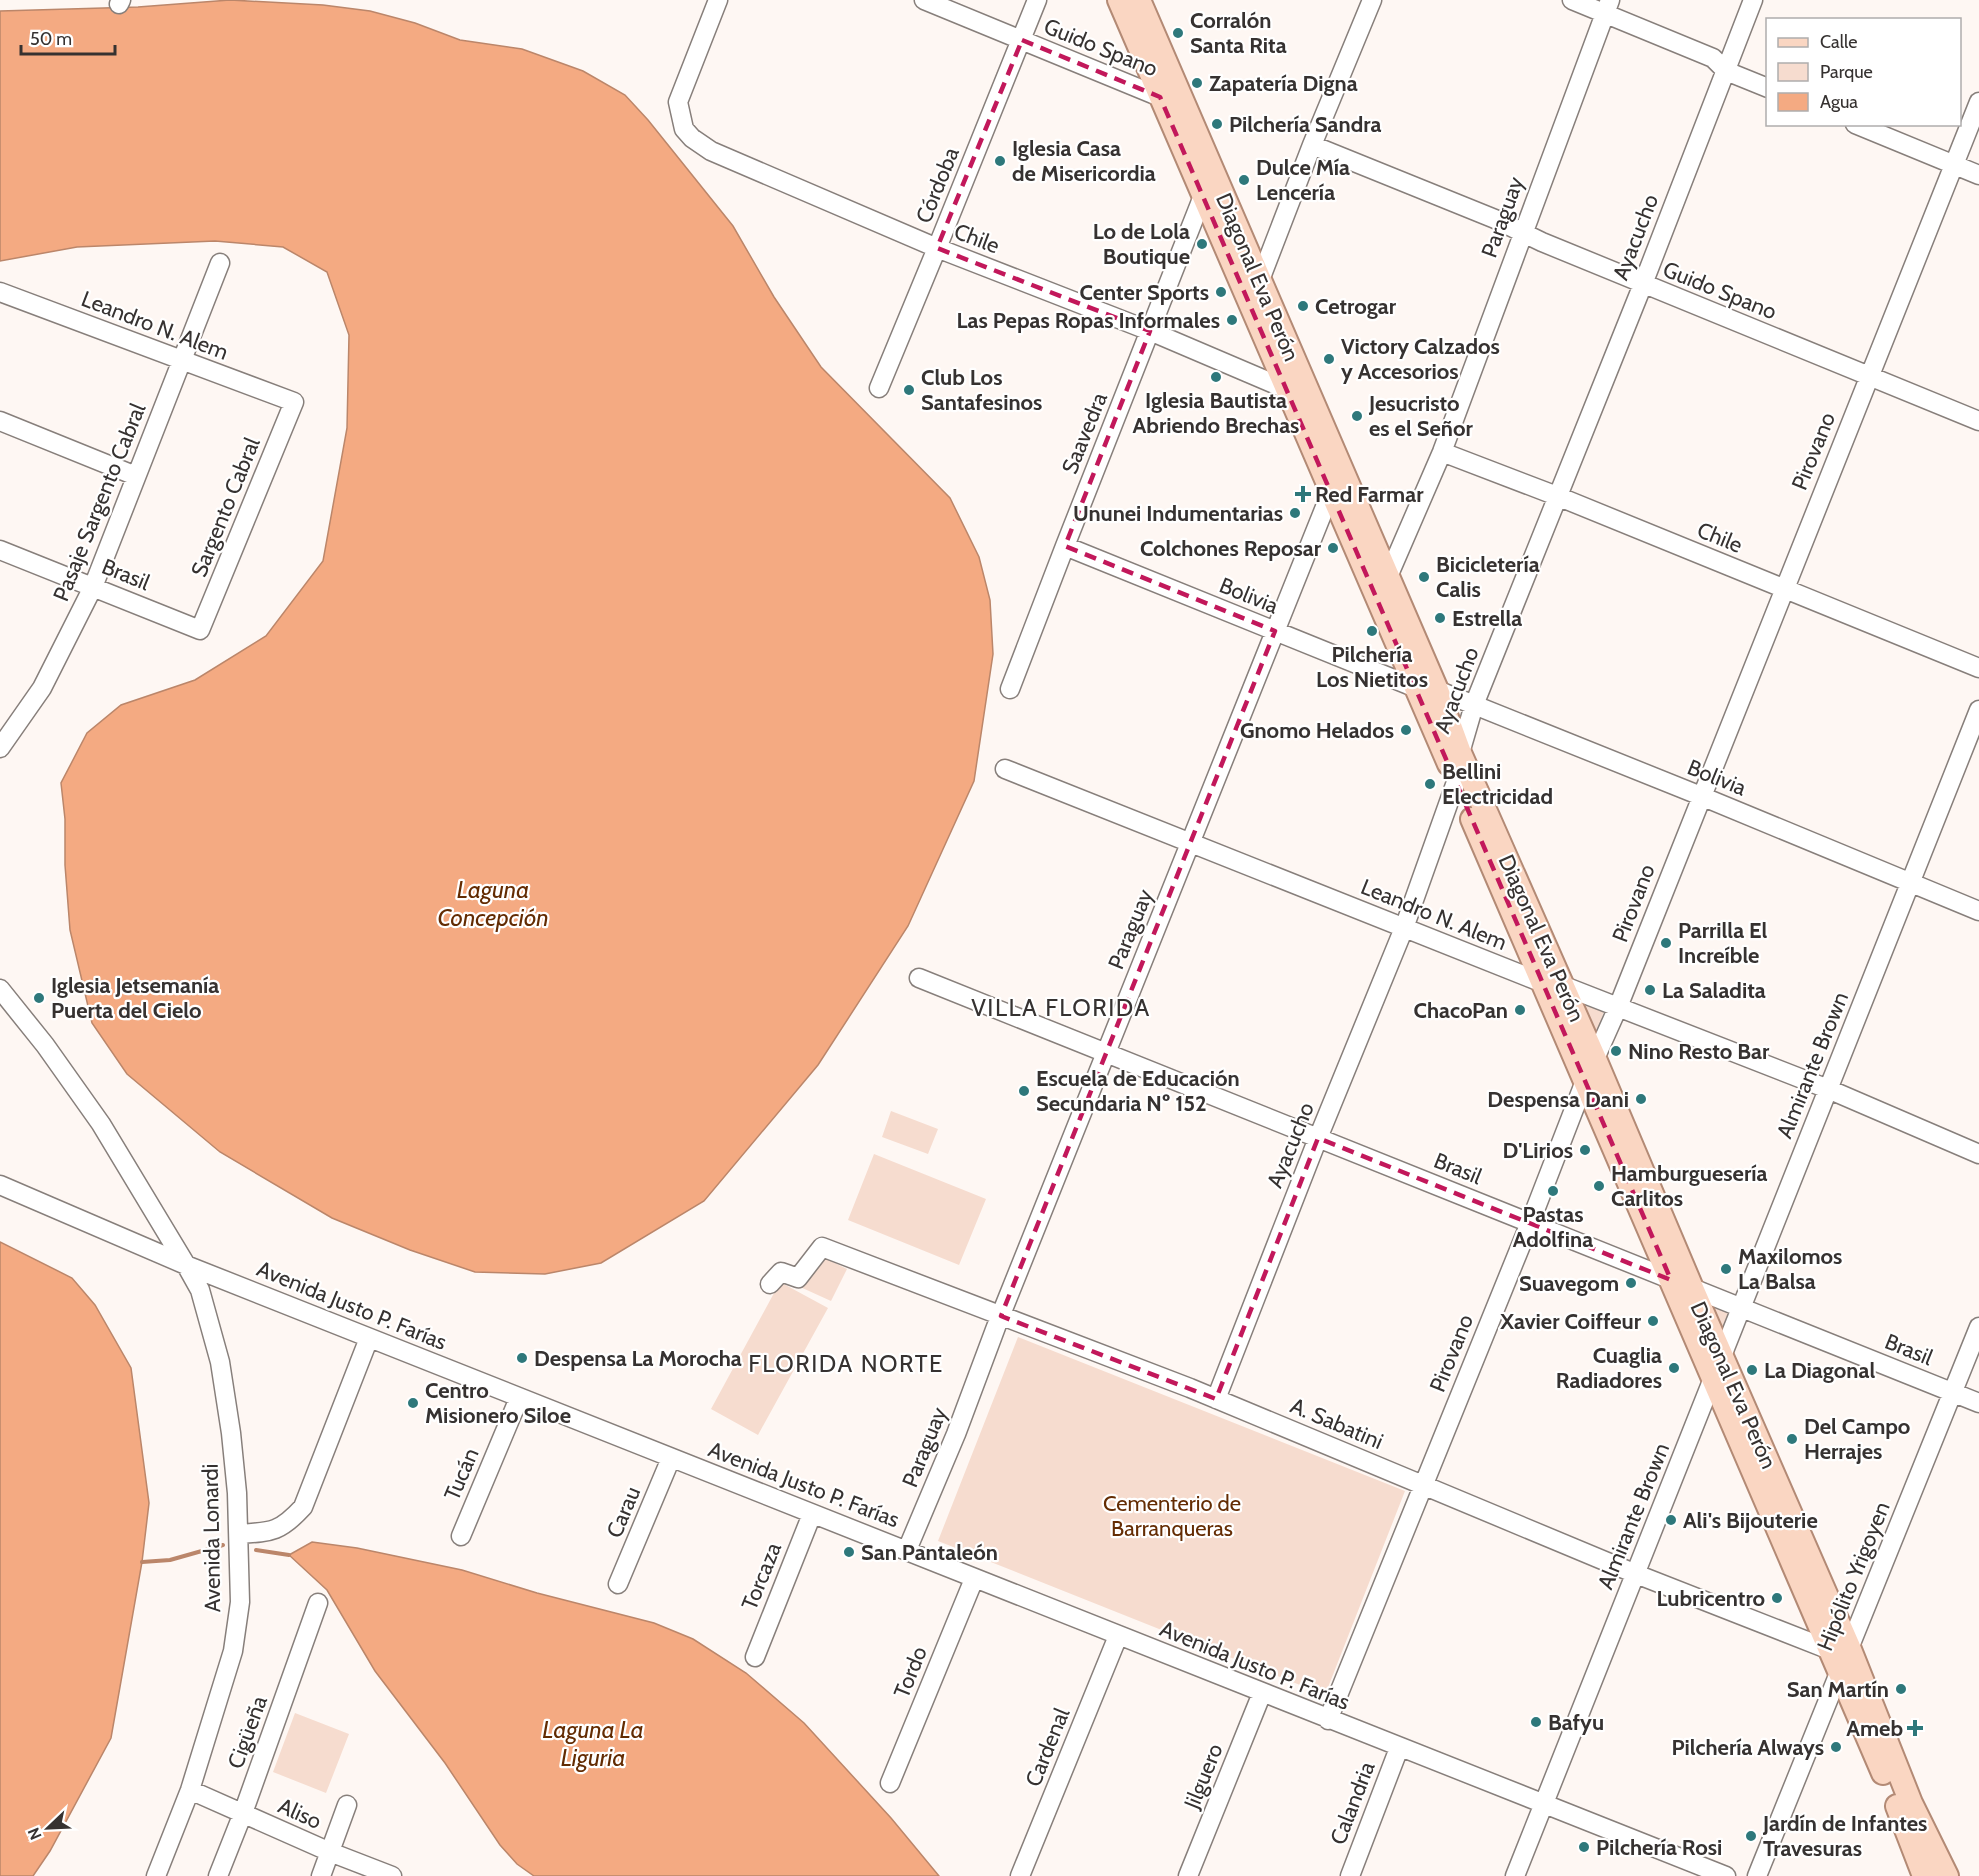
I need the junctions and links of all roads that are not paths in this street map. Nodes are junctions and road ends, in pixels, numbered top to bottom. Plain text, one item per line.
1 (718, 0) edge
2 (924, 0) edge
3 (1037, 0) edge
4 (1119, 0) edge
5 (1139, 0) edge
6 (1372, 0) edge
7 (1572, 0) edge
8 (1753, 0) edge
9 (1607, 7) edge
10 (1022, 40) junction
11 (1726, 71) junction
12 (1766, 88) edge
13 (1160, 97) junction
14 (1979, 102) edge
15 (1860, 126) edge
16 (1312, 145) junction
17 (1954, 165) junction
18 (1979, 175) edge
19 (1203, 196) junction
20 (1522, 233) junction
21 (937, 248) junction
22 (220, 263) dead end
23 (1260, 280) junction
24 (1643, 284) junction
25 (0, 292) edge
26 (1150, 332) junction
27 (182, 362) junction
28 (1869, 377) junction
29 (879, 388) dead end
30 (1286, 389) junction
31 (294, 402) joint
32 (0, 421) edge
33 (1979, 421) edge
34 (1442, 452) junction
35 (136, 476) junction
36 (1331, 492) junction
37 (1557, 496) junction
38 (1065, 546) junction
39 (0, 550) edge
40 (1387, 579) junction
41 (93, 586) junction
42 (1784, 589) junction
43 (200, 630) joint
44 (1275, 631) junction
45 (1979, 668) edge
46 (1010, 689) dead end
47 (1426, 689) junction
48 (1474, 705) junction
49 (1979, 710) edge
50 (0, 748) edge
51 (1460, 753) junction
52 (1005, 769) dead end
53 (1456, 782) junction
54 (1701, 796) junction
55 (1190, 843) junction
56 (1910, 883) junction
57 (1979, 911) edge
58 (1404, 928) junction
59 (919, 978) dead end
60 (1553, 985) junction
61 (0, 989) edge
62 (1618, 1007) junction
63 (1106, 1053) junction
64 (1595, 1059) junction
65 (1585, 1081) junction
66 (1828, 1089) junction
67 (1318, 1138) junction
68 (1979, 1154) edge
69 (2, 1184) edge
70 (1530, 1223) junction
71 (186, 1265) junction
72 (770, 1284) dead end
73 (1682, 1284) junction
74 (1741, 1308) junction
75 (1001, 1316) junction
76 (1979, 1327) edge
77 (369, 1338) junction
78 (1718, 1367) junction
79 (1953, 1393) junction
80 (519, 1398) junction
81 (1216, 1399) junction
82 (1979, 1403) edge
83 (671, 1458) junction
84 (1423, 1485) junction
85 (812, 1514) junction
86 (239, 1534) junction
87 (461, 1536) dead end
88 (907, 1550) junction
89 (1636, 1574) junction
90 (974, 1579) junction
91 (618, 1584) dead end
92 (318, 1603) dead end
93 (1118, 1636) junction
94 (1840, 1648) junction
95 (755, 1657) dead end
96 (1840, 1673) junction
97 (1262, 1693) junction
98 (1328, 1720) junction
99 (1399, 1748) junction
100 (890, 1783) dead end
101 (190, 1790) junction
102 (347, 1805) dead end
103 (1544, 1805) junction
104 (243, 1813) junction
105 (330, 1852) junction
106 (1683, 1868) edge
107 (156, 1876) edge
108 (218, 1876) edge
109 (321, 1876) edge
110 (392, 1876) edge
111 (1020, 1876) edge
112 (1188, 1876) edge
113 (1350, 1876) edge
114 (1515, 1876) edge
115 (1726, 1876) edge
116 (1757, 1876) edge
117 (1924, 1876) edge
118 (1947, 1876) edge

1 - 21 street, Chile
2 - 10 street, Guido Spano
3 - 10 street, Córdoba
4 - 13 main road, Diagonal Eva Perón
5 - 23 main road, Diagonal Eva Perón
6 - 16 street
7 - 9 street
8 - 11 street, Ayacucho
9 - 11 street
9 - 20 street, Paraguay
10 - 13 street, Guido Spano
10 - 21 street, Córdoba
11 - 12 street
11 - 24 street, Ayacucho
13 - 19 main road, Diagonal Eva Perón
14 - 17 street, Pirovano
15 - 17 street
16 - 20 street, Guido Spano
16 - 23 street
17 - 18 street
17 - 28 street, Pirovano
19 - 26 street, Saavedra
19 - 30 main road, Diagonal Eva Perón
20 - 24 street, Guido Spano
20 - 34 street, Paraguay
21 - 26 street, Chile
21 - 29 street, Córdoba
22 - 27 street, Pasaje Sargento Cabral
23 - 40 main road, Diagonal Eva Perón
24 - 28 street, Guido Spano
24 - 37 street, Ayacucho
25 - 27 street, Leandro N. Alem
26 - 30 street, Chile
26 - 38 street, Saavedra
27 - 31 street, Leandro N. Alem
27 - 35 street, Pasaje Sargento Cabral
28 - 33 street, Guido Spano
28 - 42 street, Pirovano
30 - 36 main road, Diagonal Eva Perón
31 - 43 street, Sargento Cabral
32 - 35 street
34 - 37 street, Chile
34 - 40 street, Paraguay
35 - 41 street, Pasaje Sargento Cabral
36 - 44 street, Paraguay
36 - 47 main road, Diagonal Eva Perón
37 - 42 street, Chile
37 - 48 street, Ayacucho
38 - 44 street, Bolivia
38 - 46 street, Saavedra
39 - 41 street, Brasil
40 - 47 main road, Diagonal Eva Perón
41 - 43 street, Brasil
41 - 50 street, Pasaje Sargento Cabral
42 - 45 street, Chile
42 - 54 street, Pirovano
44 - 47 street, Bolivia
44 - 55 street, Paraguay
47 - 48 street, Bolivia
47 - 51 main road, Diagonal Eva Perón
47 - 53 main road, Diagonal Eva Perón
48 - 51 street, Ayacucho
48 - 54 street, Bolivia
49 - 56 street, Almirante Brown
51 - 53 street, Ayacucho
51 - 60 main road, Diagonal Eva Perón
52 - 55 street, Leandro N. Alem
53 - 58 street, Ayacucho
53 - 60 main road, Diagonal Eva Perón
54 - 56 street, Bolivia
54 - 62 street, Pirovano
55 - 58 street, Leandro N. Alem
55 - 63 street, Paraguay
56 - 57 street, Bolivia
56 - 66 street, Almirante Brown
58 - 60 street, Leandro N. Alem
58 - 67 street, Ayacucho
59 - 63 street, Brasil
60 - 62 street, Leandro N. Alem
60 - 64 main road, Diagonal Eva Perón
60 - 65 main road, Diagonal Eva Perón
61 - 71 street, Avenida Lonardi
62 - 64 street, Pirovano
62 - 66 street, Leandro N. Alem
63 - 67 street, Brasil
63 - 75 street, Paraguay
64 - 65 street, Pirovano
64 - 73 main road, Diagonal Eva Perón
65 - 70 street, Pirovano
65 - 73 main road, Diagonal Eva Perón
66 - 68 street, Leandro N. Alem
66 - 74 street, Almirante Brown
67 - 70 street, Brasil
67 - 81 street, Ayacucho
69 - 71 street, Avenida Justo P. Farías
70 - 73 street, Brasil
70 - 84 street, Pirovano
71 - 77 street, Avenida Justo P. Farías
71 - 86 street, Avenida Lonardi
72 - 75 street, A. Sabatini
73 - 74 street, Brasil
73 - 78 main road, Diagonal Eva Perón
74 - 78 street, Almirante Brown
74 - 79 street, Brasil
75 - 81 street, A. Sabatini
75 - 88 street, Paraguay
76 - 79 street, Hipólito Yrigoyen
77 - 80 street, Avenida Justo P. Farías
77 - 86 street
78 - 89 street, Almirante Brown
78 - 94 main road, Diagonal Eva Perón
79 - 82 street, Brasil
79 - 94 street, Hipólito Yrigoyen
80 - 83 street, Avenida Justo P. Farías
80 - 87 street, Tucán
81 - 84 street, A. Sabatini
83 - 85 street, Avenida Justo P. Farías
83 - 91 street, Carau
84 - 89 street, A. Sabatini
84 - 98 street, Pirovano
85 - 88 street, Avenida Justo P. Farías
85 - 95 street, Torcaza
86 - 101 street, Avenida Lonardi
88 - 90 street, Avenida Justo P. Farías
89 - 94 street, A. Sabatini
89 - 103 street, Almirante Brown
90 - 93 street, Avenida Justo P. Farías
90 - 100 street, Tordo
92 - 104 street, Cigüeña
93 - 97 street, Avenida Justo P. Farías
93 - 111 street, Cardenal
94 - 96 main road, Diagonal Eva Perón
94 - 118 main road, Diagonal Eva Perón
96 - 116 street, Hipólito Yrigoyen
96 - 117 main road, Diagonal Eva Perón
97 - 98 street, Avenida Justo P. Farías
97 - 112 street, Jilguero
98 - 99 street, Avenida Justo P. Farías
99 - 103 street, Avenida Justo P. Farías
99 - 113 street, Calandria
101 - 104 street, Aliso
101 - 107 street, Avenida Lonardi
102 - 105 street
103 - 106 street, Avenida Justo P. Farías
103 - 114 street, Almirante Brown
104 - 105 street, Aliso
104 - 108 street, Cigüeña
105 - 109 street
105 - 110 street, Aliso
106 - 115 street, Avenida Justo P. Farías

